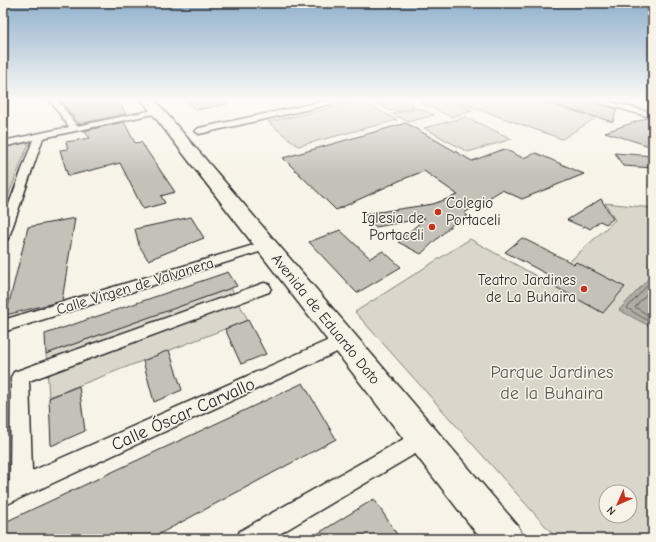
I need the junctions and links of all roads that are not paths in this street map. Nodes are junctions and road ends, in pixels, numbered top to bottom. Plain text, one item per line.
1 (72, 124) edge
2 (90, 124) edge
3 (169, 124) edge
4 (229, 124) edge
5 (75, 129) junction
6 (199, 131) dead end
7 (39, 136) junction
8 (3, 144) edge
9 (3, 237) edge
10 (267, 245) junction
11 (264, 288) dead end
12 (3, 326) edge
13 (344, 341) junction
14 (423, 438) junction
15 (21, 486) junction
16 (3, 495) edge
17 (248, 539) edge
18 (505, 539) edge

1 - 5 street
2 - 5 street
3 - 10 main road, Avenida de Eduardo Dato
4 - 6 street
5 - 7 street
7 - 8 street
7 - 9 street
10 - 12 street, Calle Virgen de Valvanera
10 - 13 main road, Avenida de Eduardo Dato
11 - 15 street
13 - 14 main road, Avenida de Eduardo Dato
13 - 15 street, Calle Óscar Carvallo
14 - 17 street
14 - 18 main road, Avenida de Eduardo Dato
15 - 16 street, Calle Óscar Carvallo

